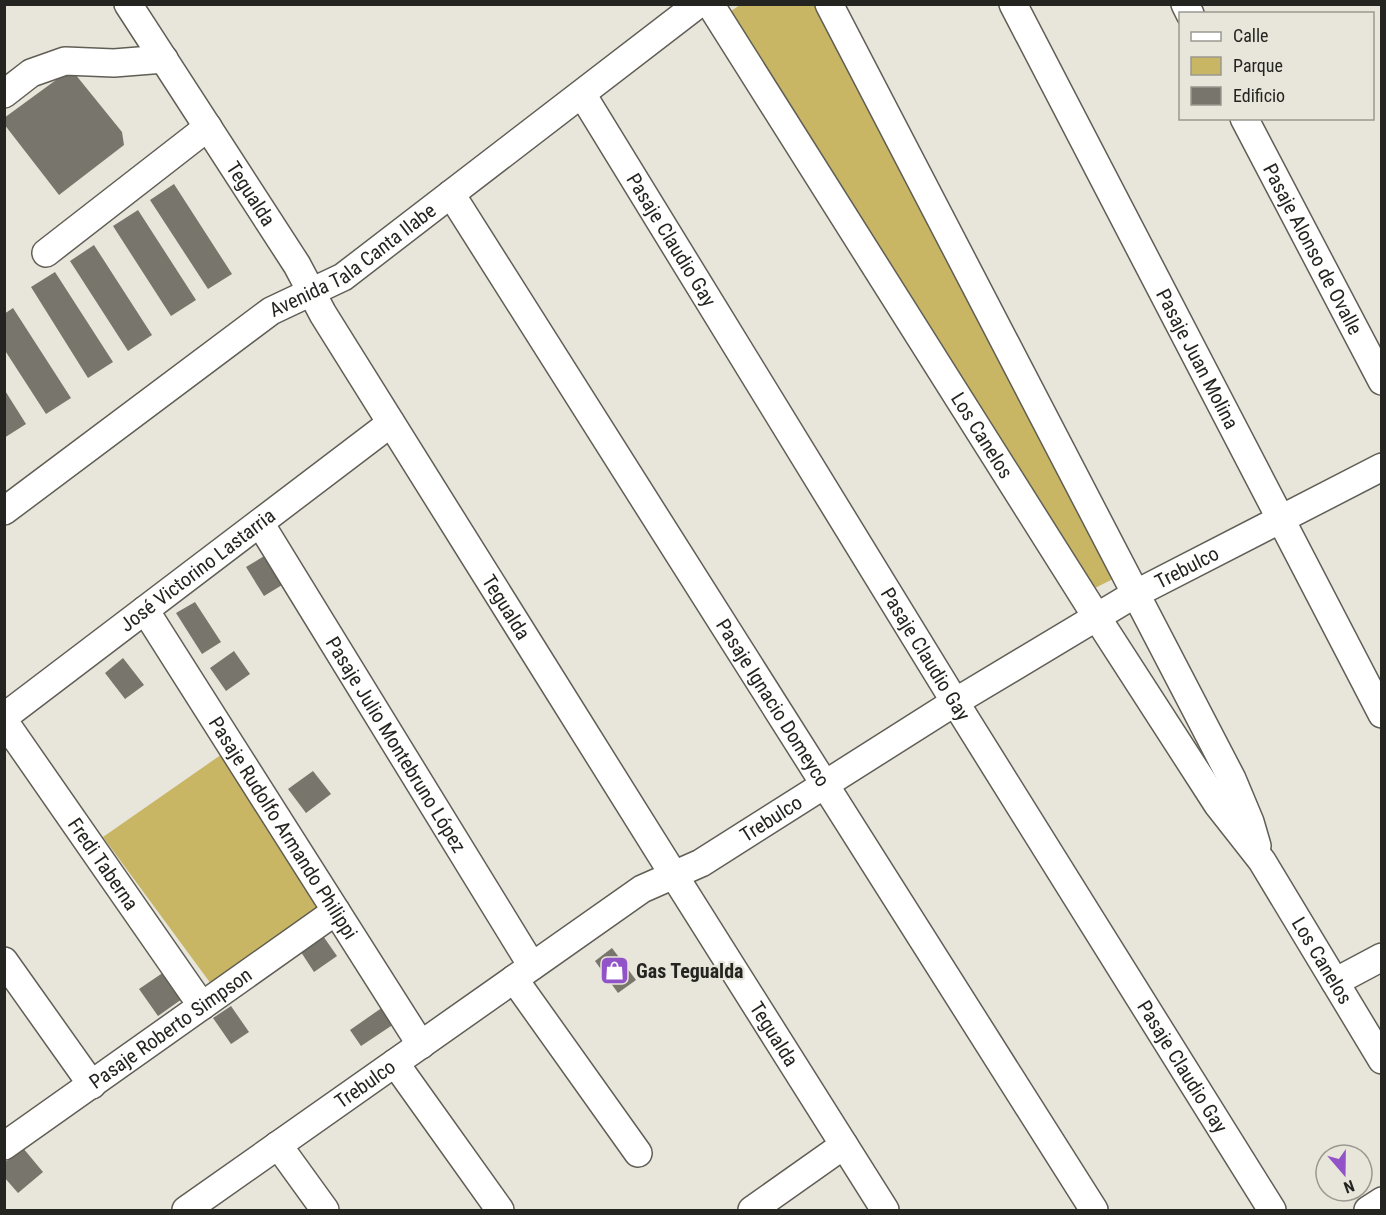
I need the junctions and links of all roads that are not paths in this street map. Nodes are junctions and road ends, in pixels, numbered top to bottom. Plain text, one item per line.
1 (128, 4) edge
2 (829, 4) edge
3 (1013, 4) edge
4 (698, 5) edge
5 (164, 59) junction
6 (4, 94) edge
7 (582, 94) junction
8 (1245, 120) edge
9 (208, 127) junction
10 (451, 194) junction
11 (46, 253) dead end
12 (311, 292) junction
13 (1382, 381) edge
14 (391, 423) junction
15 (1382, 467) edge
16 (4, 511) edge
17 (1280, 519) junction
18 (260, 522) junction
19 (1135, 594) junction
20 (145, 610) junction
21 (1096, 616) junction
22 (955, 702) junction
23 (1382, 714) edge
24 (4, 717) edge
25 (4, 721) edge
26 (824, 784) junction
27 (1262, 861) junction
28 (673, 875) junction
29 (336, 911) junction
30 (1382, 957) edge
31 (4, 961) edge
32 (523, 973) junction
33 (1335, 982) junction
34 (202, 1006) junction
35 (421, 1045) junction
36 (1382, 1060) edge
37 (395, 1063) junction
38 (92, 1085) junction
39 (278, 1145) junction
40 (844, 1145) junction
41 (4, 1146) edge
42 (638, 1153) dead end
43 (1382, 1201) edge
44 (186, 1210) edge
45 (326, 1210) edge
46 (500, 1210) edge
47 (752, 1210) edge
48 (885, 1210) edge
49 (1094, 1210) edge
50 (1272, 1210) edge
51 (1368, 1210) edge

1 - 5 street, Tegualda
2 - 19 street, Los Canelos
3 - 17 street, Pasaje Juan Molina
4 - 7 street, Avenida Tala Canta Ilabe
4 - 21 street, Los Canelos
5 - 6 street
5 - 9 street, Tegualda
7 - 10 street, Avenida Tala Canta Ilabe
7 - 22 street, Pasaje Claudio Gay
8 - 13 street, Pasaje Alonso de Ovalle
9 - 11 street
9 - 12 street, Tegualda
10 - 12 street, Avenida Tala Canta Ilabe
10 - 26 street, Pasaje Ignacio Domeyco
12 - 14 street, Tegualda
12 - 16 street, Avenida Tala Canta Ilabe
14 - 18 street, José Victorino Lastarria
14 - 28 street, Tegualda
15 - 17 street, Trebulco
17 - 19 street, Trebulco
17 - 23 street, Pasaje Juan Molina
18 - 20 street, José Victorino Lastarria
18 - 32 street, Pasaje Julio Montebruno López
19 - 21 street, Trebulco
19 - 27 street, Los Canelos
20 - 24 street, José Victorino Lastarria
20 - 29 street, Pasaje Rudolfo Armando Philippi
21 - 22 street, Trebulco
21 - 27 street, Los Canelos
22 - 26 street, Trebulco
22 - 50 street, Pasaje Claudio Gay
25 - 34 street, Fredi Taberna
26 - 28 street, Trebulco
26 - 49 street, Pasaje Ignacio Domeyco
27 - 33 street, Los Canelos
28 - 32 street, Trebulco
28 - 40 street, Tegualda
29 - 34 street, Pasaje Roberto Simpson
29 - 35 street, Pasaje Rudolfo Armando Philippi
30 - 33 street
31 - 38 street
32 - 35 street, Trebulco
32 - 42 street, Pasaje Julio Montebruno López
33 - 36 street, Los Canelos
34 - 38 street, Pasaje Roberto Simpson
35 - 37 street, Trebulco
37 - 39 street, Trebulco
37 - 46 street
38 - 41 street, Pasaje Roberto Simpson
39 - 44 street, Trebulco
39 - 45 street
40 - 47 street
40 - 48 street, Tegualda
43 - 51 street

